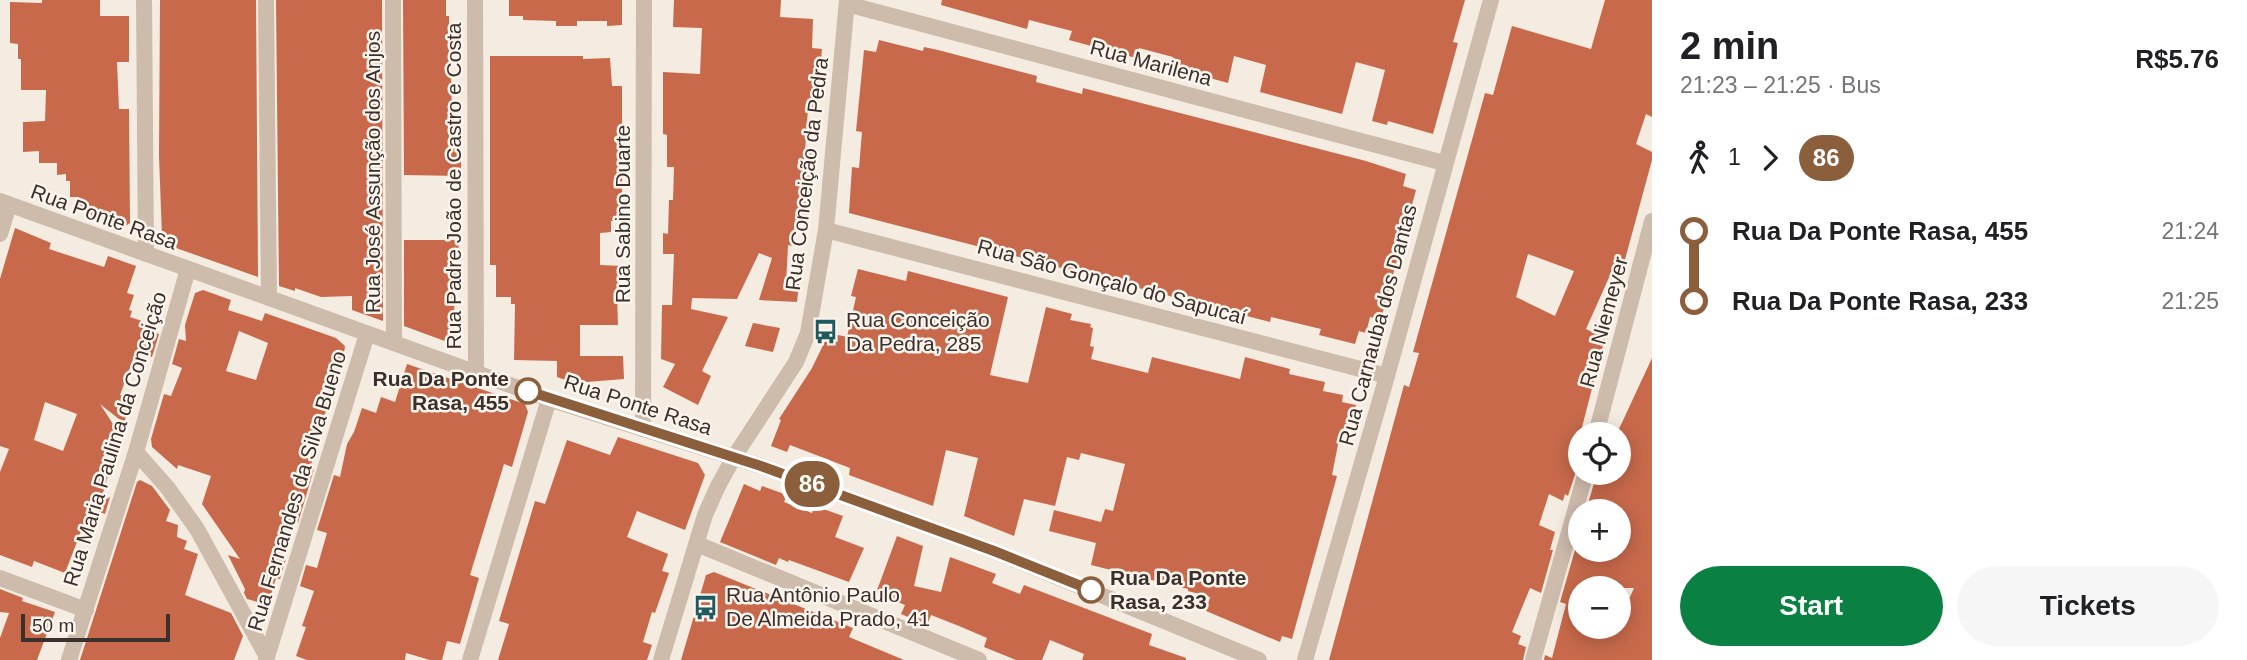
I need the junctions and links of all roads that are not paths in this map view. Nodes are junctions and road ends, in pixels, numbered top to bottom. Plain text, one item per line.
1 (144, 0) edge
2 (266, 0) edge
3 (393, 0) edge
4 (475, 0) edge
5 (644, 0) edge
6 (1491, 0) edge
7 (847, 2) edge
8 (1444, 163) junction
9 (5, 203) edge
10 (1652, 221) edge
11 (826, 230) junction
12 (0, 234) edge
13 (146, 254) junction
14 (188, 269) junction
15 (269, 298) junction
16 (367, 334) junction
17 (394, 343) junction
18 (476, 372) junction
19 (1387, 376) junction
20 (549, 398) junction
21 (1599, 422) edge
22 (643, 429) junction
23 (136, 452) junction
24 (734, 457) junction
25 (1582, 485) edge
26 (697, 544) junction
27 (0, 578) edge
28 (86, 610) junction
29 (267, 659) edge
30 (69, 660) edge
31 (470, 660) edge
32 (661, 660) edge
33 (979, 660) edge
34 (1259, 660) edge
35 (1305, 660) edge
36 (1534, 660) edge

1 - 13 street
2 - 15 street
3 - 17 street, Rua José Assunção dos Anjos
4 - 18 street, Rua Padre João de Castro e Costa
5 - 22 street, Rua Sabino Duarte
6 - 8 street, Rua Carnauba dos Dantas
7 - 8 street, Rua Marilena
7 - 11 street, Rua Conceição da Pedra
8 - 19 street, Rua Carnauba dos Dantas
9 - 12 street
9 - 13 street, Rua Ponte Rasa
10 - 21 street, Rua Niemeyer
11 - 19 street, Rua São Gonçalo do Sapucaí
11 - 24 street, Rua Conceição da Pedra
13 - 14 street, Rua Ponte Rasa
14 - 15 street, Rua Ponte Rasa
14 - 23 street, Rua Maria Paulina da Conceição
15 - 16 street, Rua Ponte Rasa
16 - 17 street, Rua Ponte Rasa
16 - 29 street, Rua Fernandes da Silva Bueno
17 - 18 street, Rua Ponte Rasa
18 - 20 street, Rua Ponte Rasa
19 - 35 street, Rua Carnauba dos Dantas
20 - 22 street, Rua Ponte Rasa
20 - 31 street
22 - 24 street, Rua Ponte Rasa
23 - 28 street, Rua Maria Paulina da Conceição
23 - 29 street
24 - 26 street, Rua Conceição da Pedra
24 - 34 street, Rua Ponte Rasa
25 - 36 street
26 - 32 street, Rua Conceição da Pedra
26 - 33 street
27 - 28 street
28 - 30 street, Rua Maria Paulina da Conceição

